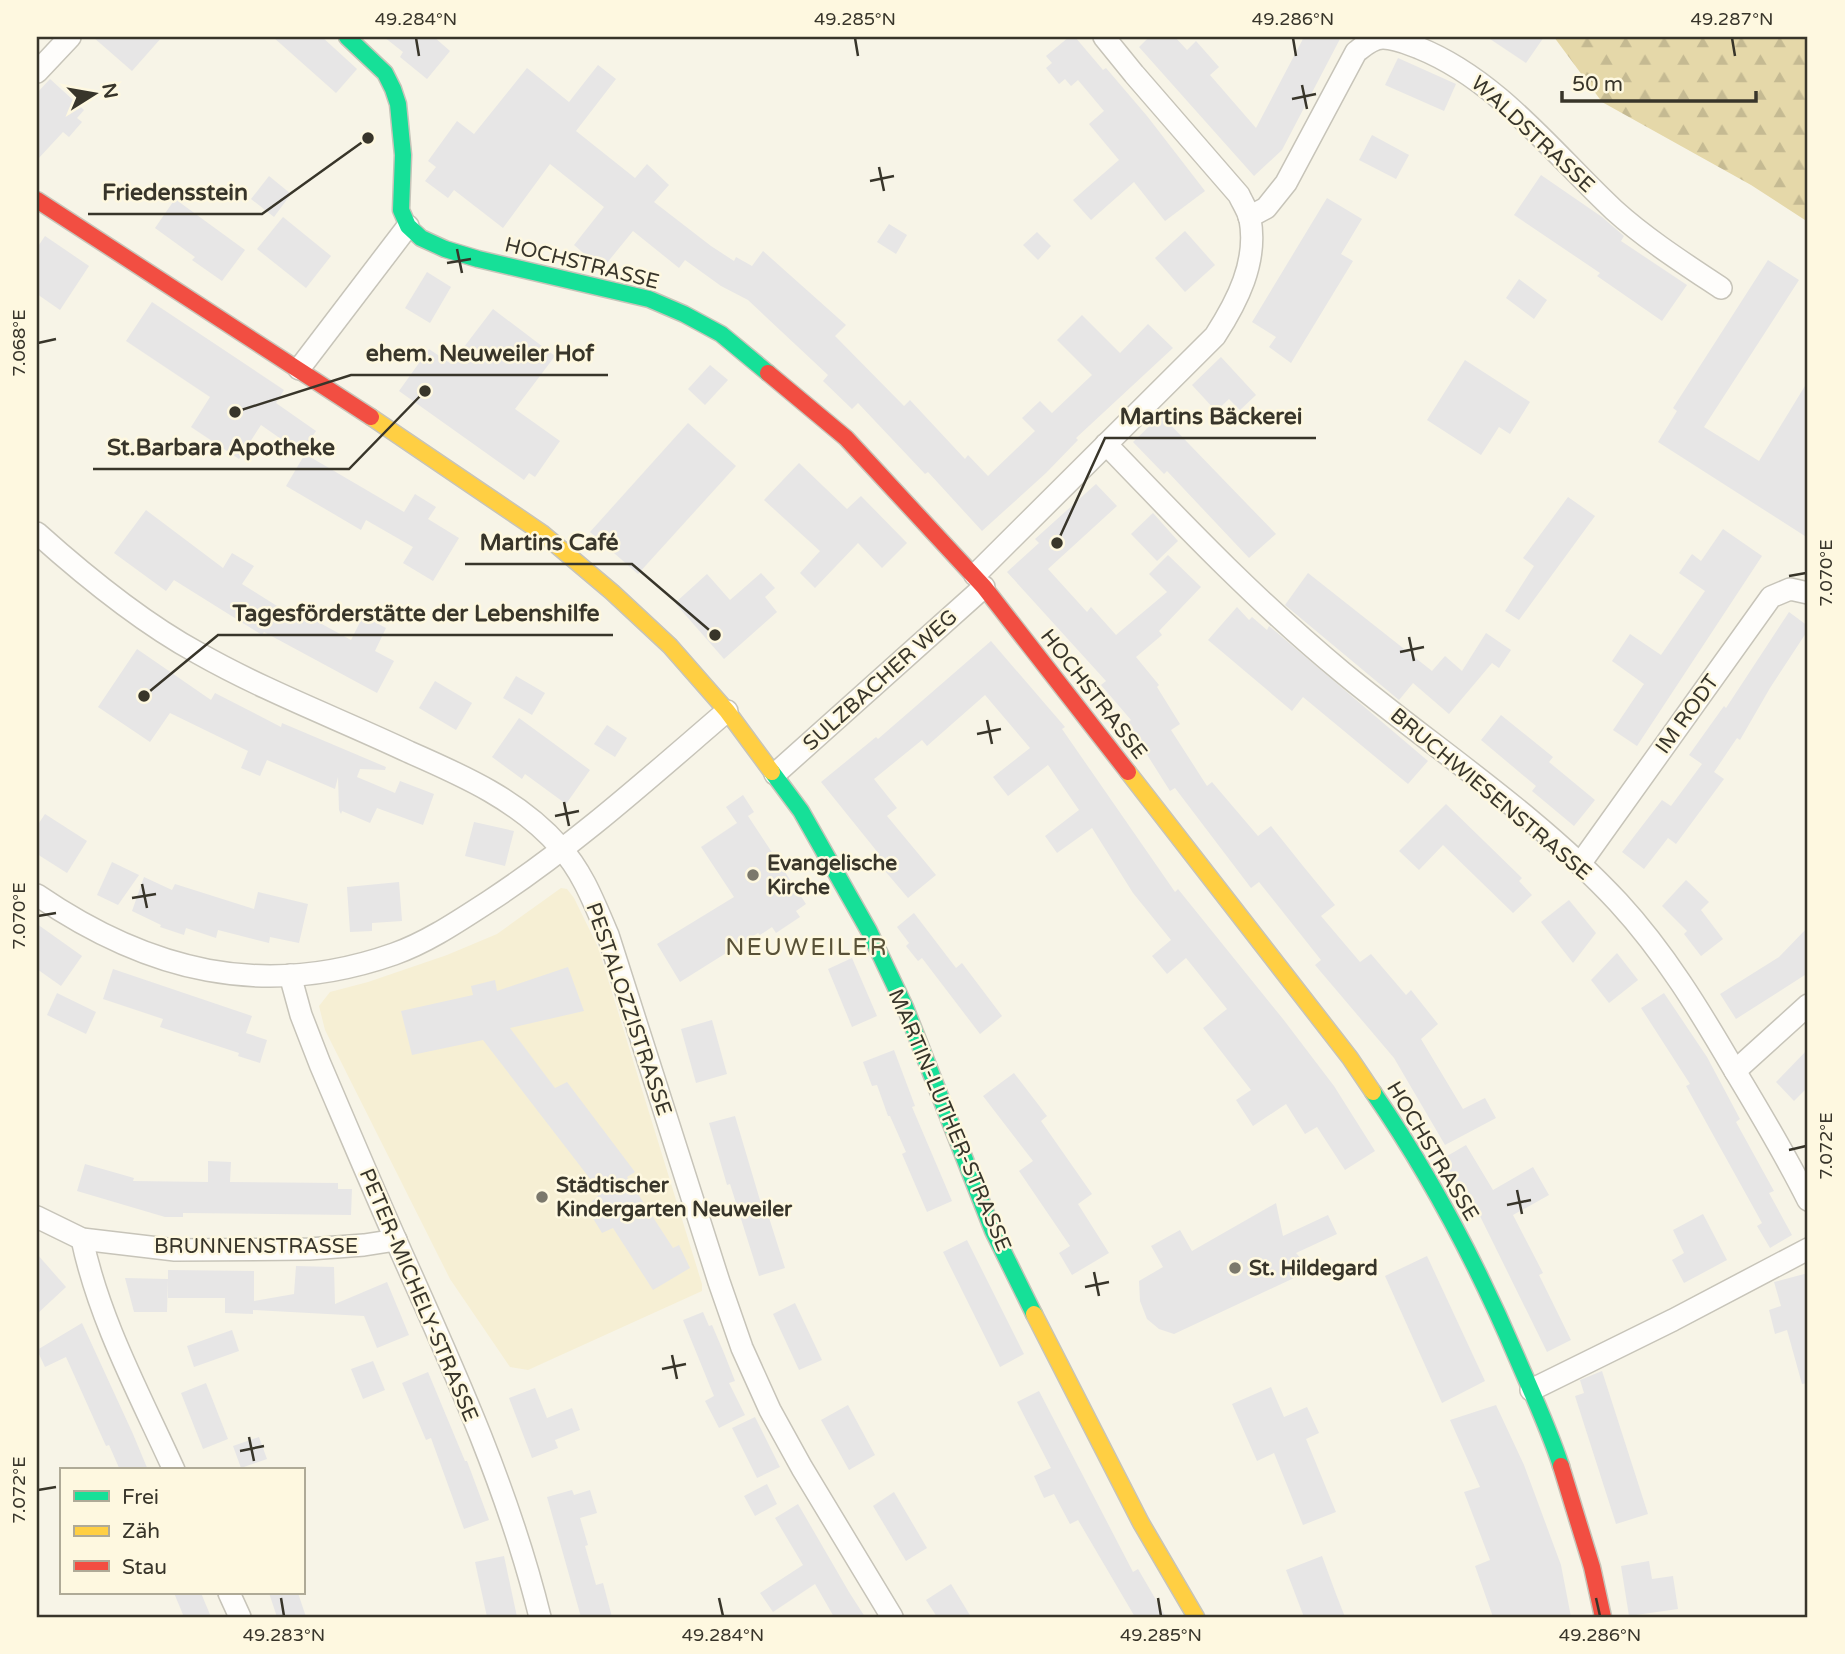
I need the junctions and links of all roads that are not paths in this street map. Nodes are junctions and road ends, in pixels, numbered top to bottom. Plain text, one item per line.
1 (70, 37) edge
2 (347, 37) edge
3 (1104, 37) edge
4 (37, 72) edge
5 (37, 200) edge
6 (1249, 218) junction
7 (408, 226) junction
8 (1721, 288) dead end
9 (299, 369) junction
10 (1106, 444) junction
11 (37, 533) edge
12 (980, 581) junction
13 (1808, 593) edge
14 (727, 711) junction
15 (775, 774) junction
16 (563, 849) junction
17 (1580, 863) junction
18 (37, 895) edge
19 (290, 975) junction
20 (1808, 1005) edge
21 (1735, 1071) junction
22 (1808, 1200) edge
23 (37, 1217) edge
24 (82, 1239) junction
25 (396, 1240) junction
26 (1808, 1249) edge
27 (1531, 1390) junction
28 (173, 1468) edge
29 (229, 1594) edge
30 (240, 1617) edge
31 (540, 1617) edge
32 (892, 1617) edge
33 (1196, 1617) edge
34 (1603, 1617) edge

1 - 4 street
2 - 7 street
3 - 6 street, SULZBACHER WEG
5 - 9 street, MARTIN-LUTHER-STRASSE
6 - 8 street, WALDSTRASSE
6 - 10 street, SULZBACHER WEG
7 - 9 street
7 - 12 street, HOCHSTRASSE
9 - 14 street, MARTIN-LUTHER-STRASSE
10 - 12 street, SULZBACHER WEG
10 - 17 street, BRUCHWIESENSTRASSE
11 - 16 street, PESTALOZZISTRASSE
12 - 15 street, SULZBACHER WEG
12 - 27 street, HOCHSTRASSE
13 - 17 street, IM RODT
14 - 15 street, MARTIN-LUTHER-STRASSE
14 - 16 street
15 - 33 street, MARTIN-LUTHER-STRASSE
16 - 19 street
16 - 32 street, PESTALOZZISTRASSE
17 - 21 street, BRUCHWIESENSTRASSE
18 - 19 street
19 - 25 street, PETER-MICHELY-STRASSE
20 - 21 street
21 - 22 street, BRUCHWIESENSTRASSE
23 - 24 street, BRUNNENSTRASSE
24 - 25 street, BRUNNENSTRASSE
24 - 28 street
25 - 31 street, PETER-MICHELY-STRASSE
26 - 27 street
27 - 34 street, HOCHSTRASSE
29 - 30 street

